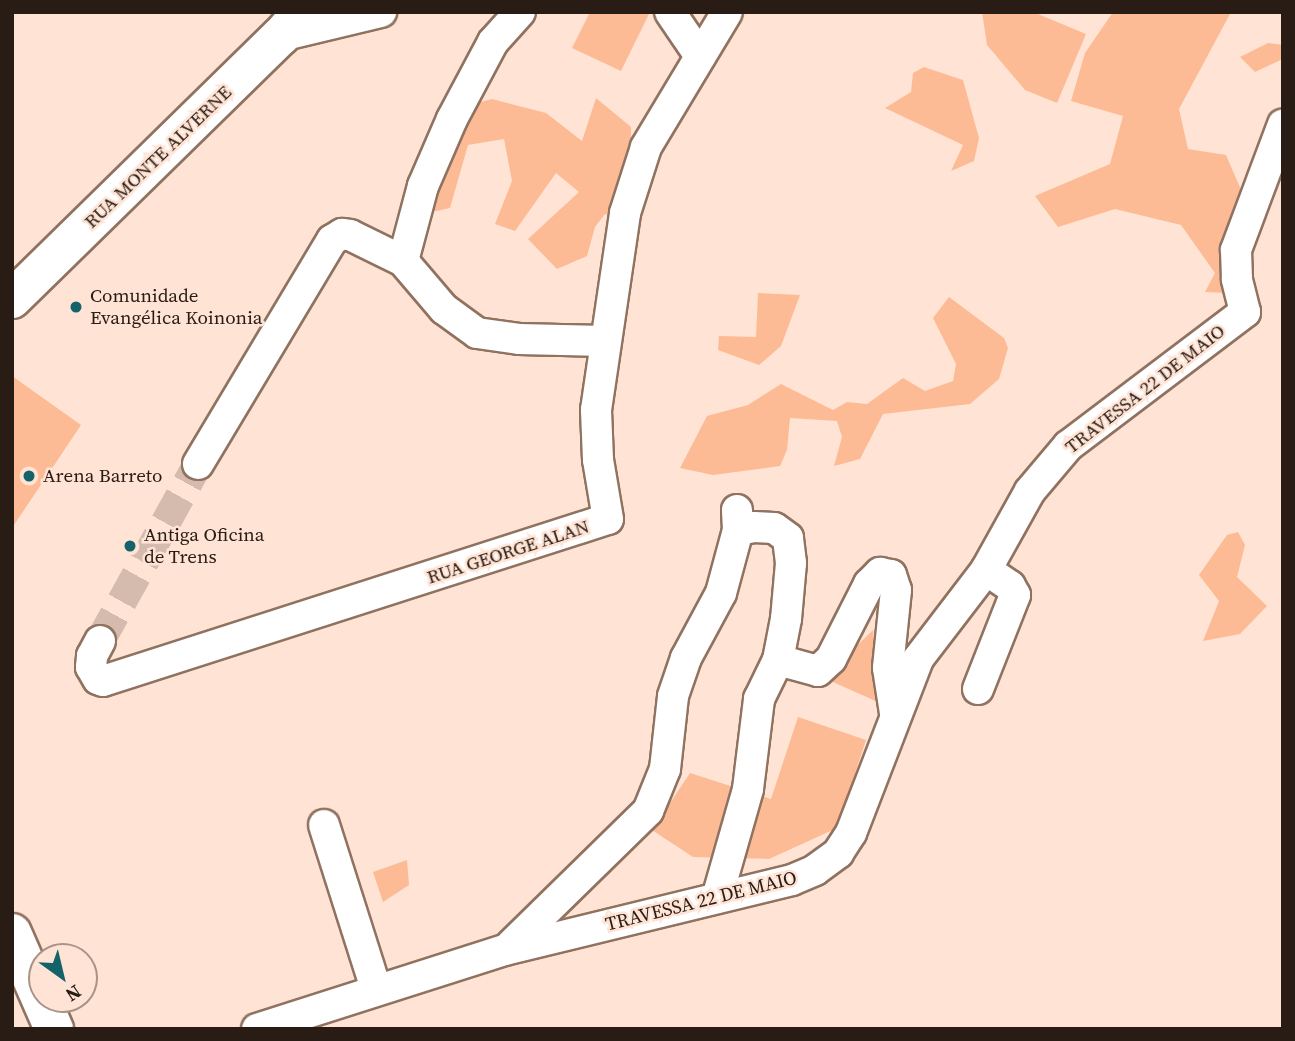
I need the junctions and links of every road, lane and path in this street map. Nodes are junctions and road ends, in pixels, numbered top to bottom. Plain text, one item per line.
1 (381, 12) edge
2 (520, 12) edge
3 (670, 12) edge
4 (727, 12) edge
5 (291, 24) edge
6 (700, 56) junction
7 (1283, 124) edge
8 (403, 261) junction
9 (12, 299) edge
10 (605, 341) junction
11 (198, 464) tunnel mouth
12 (986, 570) junction
13 (100, 640) tunnel mouth
14 (778, 660) junction
15 (978, 689) dead end
16 (896, 717) junction
17 (324, 825) dead end
18 (717, 898) junction
19 (12, 933) edge
20 (505, 950) junction
21 (376, 989) junction
22 (54, 1029) edge
23 (257, 1029) edge

1 - 5 street
2 - 8 street
3 - 6 street
4 - 6 street, RUA GEORGE ALAN
5 - 9 street, RUA MONTE ALVERNE
6 - 10 street, RUA GEORGE ALAN
7 - 12 street, TRAVESSA 22 DE MAIO
8 - 10 street
8 - 11 street
10 - 13 street, RUA GEORGE ALAN
12 - 15 street
12 - 16 street, TRAVESSA 22 DE MAIO
14 - 16 street
14 - 18 street
14 - 20 street
16 - 18 street, TRAVESSA 22 DE MAIO
17 - 21 street
18 - 20 street, TRAVESSA 22 DE MAIO
19 - 22 street
20 - 21 street, TRAVESSA 22 DE MAIO
21 - 23 street, TRAVESSA 22 DE MAIO

